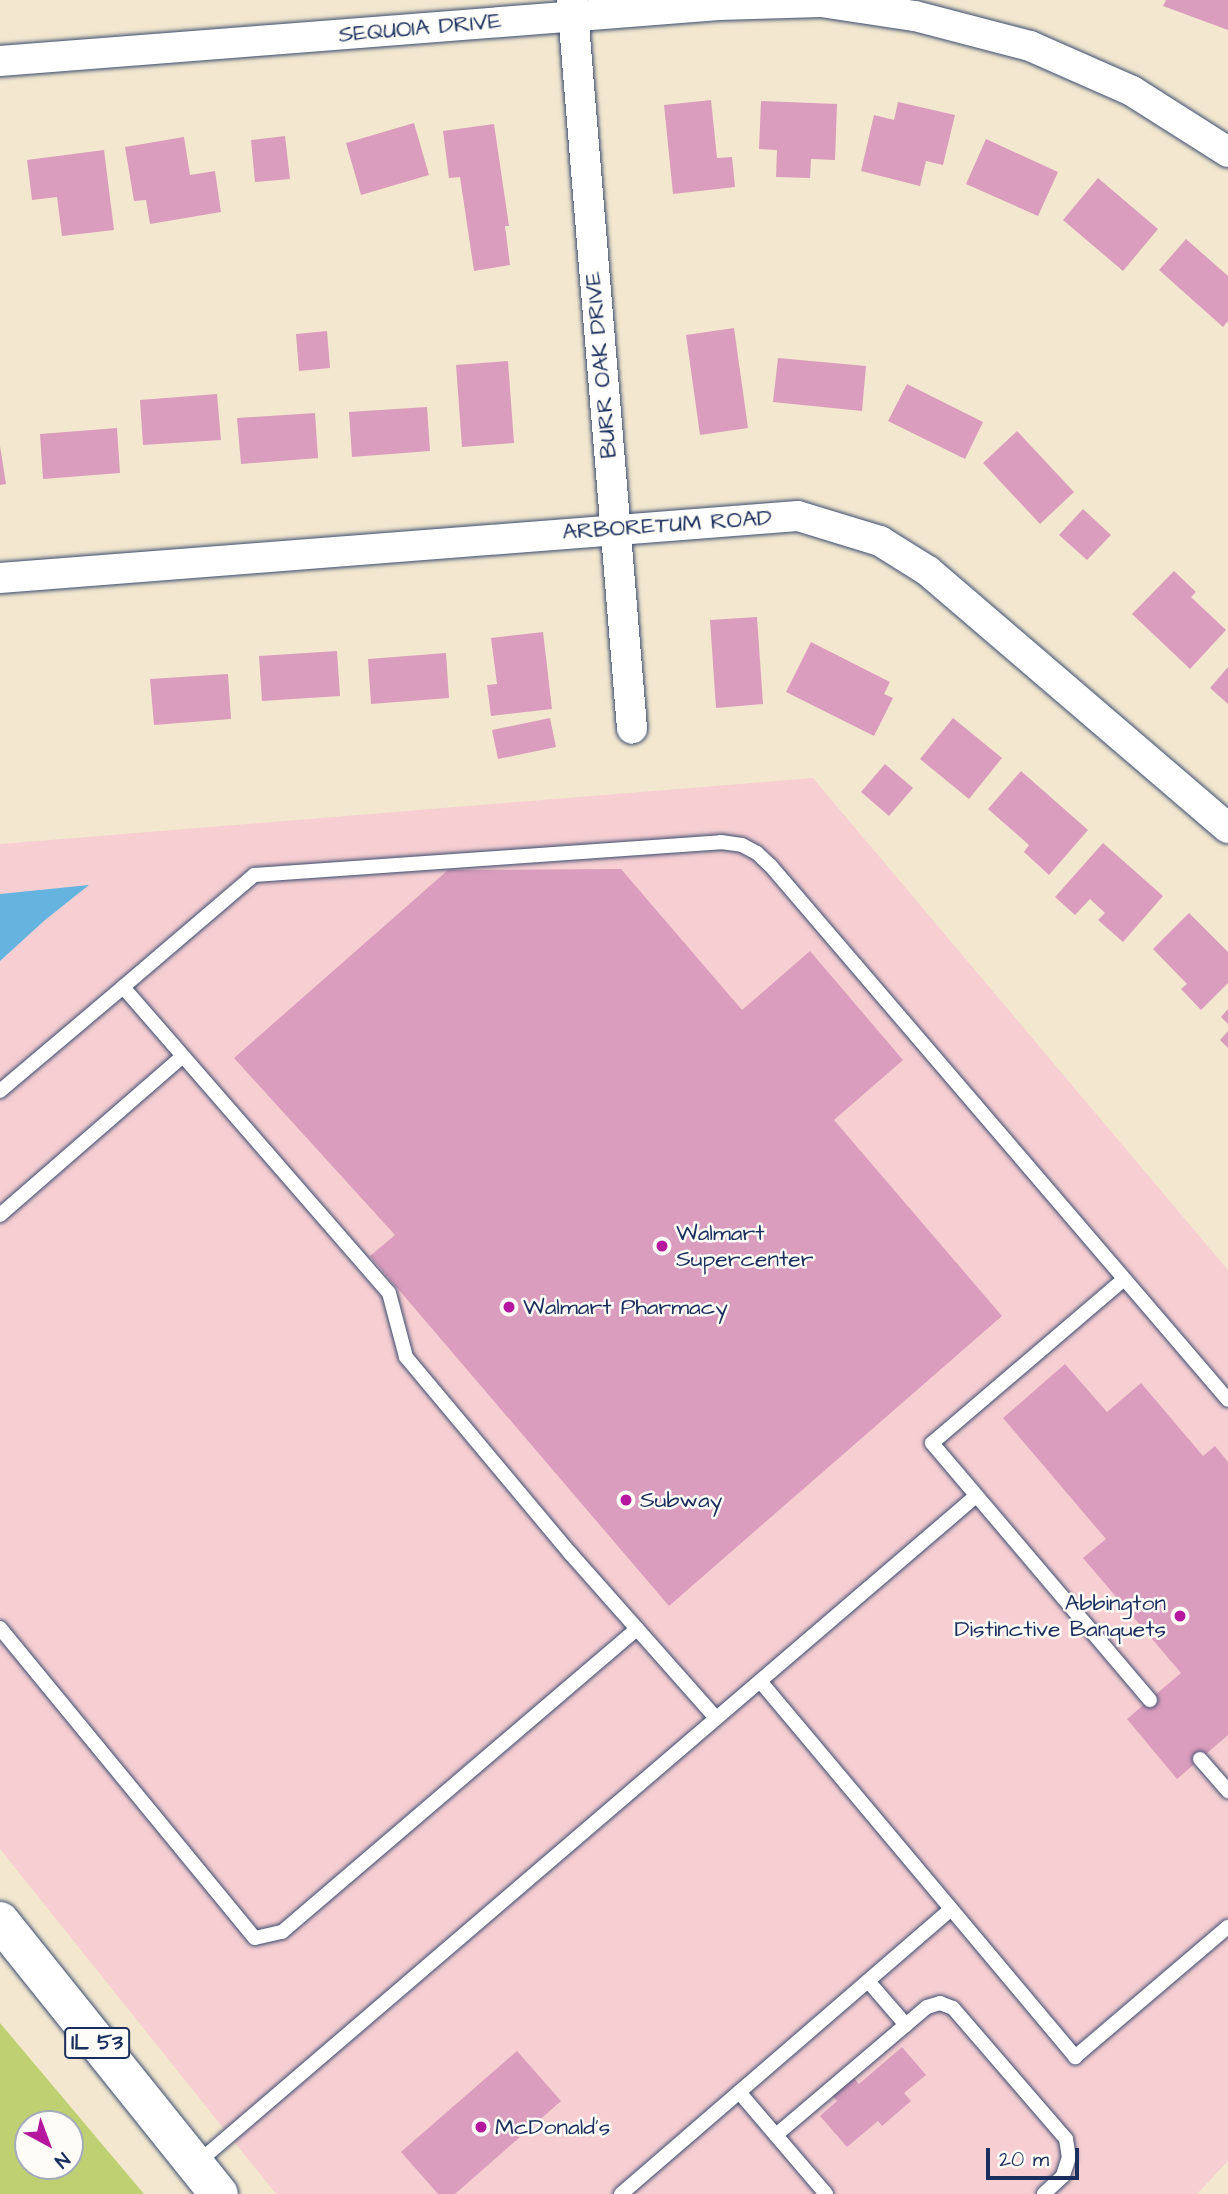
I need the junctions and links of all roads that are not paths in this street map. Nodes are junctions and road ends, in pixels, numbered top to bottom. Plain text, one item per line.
1 (572, 8) edge
2 (0, 61) edge
3 (1228, 152) edge
4 (613, 529) junction
5 (0, 578) edge
6 (632, 729) dead end
7 (1228, 828) edge
8 (123, 987) junction
9 (183, 1056) junction
10 (0, 1091) edge
11 (0, 1215) edge
12 (1123, 1280) junction
13 (1228, 1400) edge
14 (976, 1496) junction
15 (0, 1628) edge
16 (637, 1629) junction
17 (760, 1681) junction
18 (1150, 1700) dead end
19 (716, 1718) junction
20 (1200, 1759) dead end
21 (1228, 1791) edge
22 (951, 1909) junction
23 (0, 1921) edge
24 (1228, 1927) edge
25 (868, 1981) junction
26 (906, 2025) junction
27 (739, 2092) junction
28 (776, 2135) junction
29 (195, 2165) junction
30 (219, 2194) edge
31 (621, 2194) edge
32 (826, 2194) edge
33 (1044, 2194) edge

1 - 2 street, SEQUOIA DRIVE
1 - 3 street, SEQUOIA DRIVE
1 - 4 street, BURR OAK DRIVE
4 - 5 street, ARBORETUM ROAD
4 - 6 street, BURR OAK DRIVE
4 - 7 street, ARBORETUM ROAD
8 - 9 lane
8 - 10 lane
8 - 12 lane
9 - 11 lane
9 - 16 lane
12 - 13 lane
12 - 14 lane
14 - 17 lane
14 - 18 lane
15 - 16 lane
16 - 19 lane
17 - 19 lane
17 - 22 lane
19 - 29 lane
20 - 21 lane
22 - 24 lane
22 - 25 lane
23 - 29 main road, IL 53
25 - 26 lane
25 - 27 lane
26 - 28 lane
26 - 33 lane
27 - 28 lane
27 - 31 lane
28 - 32 lane
29 - 30 main road, IL 53

